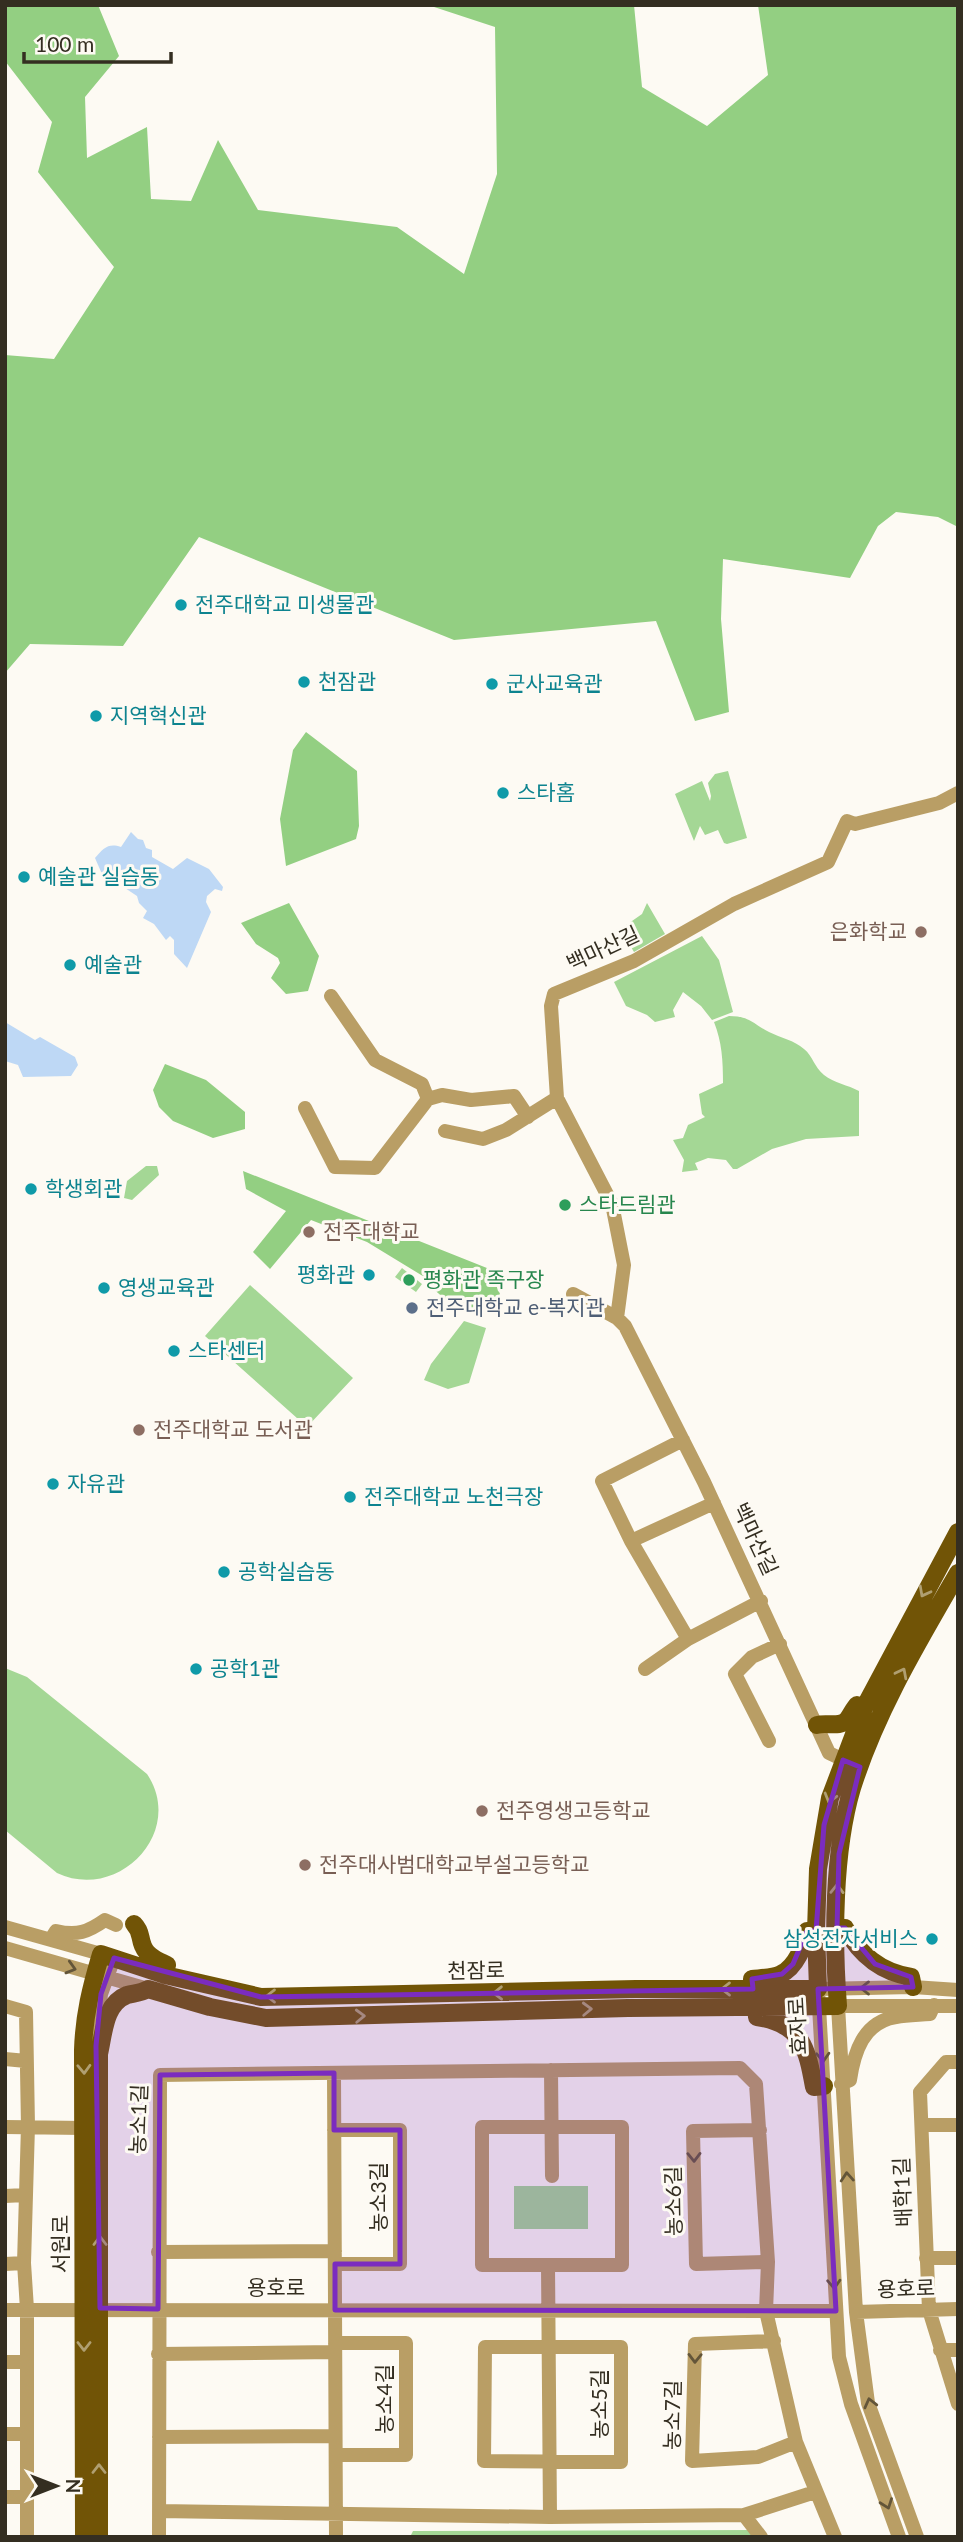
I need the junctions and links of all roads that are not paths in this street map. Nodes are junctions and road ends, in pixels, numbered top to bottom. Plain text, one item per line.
1 (958, 793) edge
2 (331, 996) dead end
3 (557, 1098) junction
4 (428, 1099) junction
5 (305, 1108) dead end
6 (528, 1117) junction
7 (445, 1131) dead end
8 (573, 1294) dead end
9 (617, 1318) junction
10 (683, 1440) junction
11 (714, 1503) junction
12 (958, 1532) edge
13 (631, 1541) junction
14 (958, 1573) edge
15 (761, 1601) junction
16 (688, 1639) junction
17 (780, 1644) junction
18 (645, 1669) dead end
19 (864, 1708) junction
20 (817, 1725) junction
21 (769, 1741) dead end
22 (843, 1759) junction
23 (860, 1767) junction
24 (125, 1925) joint
25 (5, 1927) edge
26 (837, 1928) junction
27 (817, 1931) junction
28 (51, 1939) junction
29 (5, 1948) edge
30 (108, 1956) junction
31 (165, 1975) junction
32 (100, 1977) junction
33 (913, 1987) junction
34 (148, 1989) junction
35 (958, 1990) edge
36 (754, 1997) junction
37 (837, 1997) junction
38 (819, 1998) junction
39 (934, 2005) junction
40 (5, 2006) edge
41 (958, 2006) edge
42 (99, 2054) junction
43 (5, 2059) edge
44 (26, 2061) junction
45 (958, 2062) edge
46 (551, 2070) junction
47 (334, 2073) junction
48 (833, 2085) junction
49 (922, 2125) junction
50 (958, 2125) edge
51 (28, 2126) junction
52 (5, 2127) edge
53 (551, 2127) junction
54 (84, 2128) junction
55 (334, 2130) junction
56 (760, 2130) junction
57 (552, 2176) dead end
58 (25, 2195) junction
59 (5, 2196) edge
60 (159, 2252) junction
61 (335, 2258) junction
62 (926, 2258) junction
63 (958, 2258) edge
64 (768, 2262) junction
65 (24, 2263) junction
66 (5, 2264) edge
67 (548, 2265) junction
68 (92, 2308) junction
69 (27, 2309) junction
70 (158, 2309) junction
71 (958, 2309) edge
72 (5, 2310) edge
73 (335, 2310) junction
74 (548, 2310) junction
75 (929, 2310) junction
76 (766, 2311) junction
77 (836, 2311) junction
78 (856, 2312) junction
79 (774, 2341) junction
80 (549, 2347) junction
81 (335, 2348) junction
82 (940, 2350) junction
83 (958, 2350) edge
84 (158, 2354) junction
85 (5, 2362) edge
86 (27, 2362) junction
87 (958, 2404) edge
88 (5, 2434) edge
89 (27, 2434) junction
90 (335, 2436) junction
91 (159, 2437) junction
92 (796, 2442) junction
93 (336, 2455) junction
94 (550, 2462) junction
95 (815, 2492) junction
96 (5, 2497) edge
97 (27, 2497) junction
98 (159, 2511) junction
99 (336, 2515) junction
100 (744, 2515) junction
101 (550, 2517) junction
102 (27, 2537) edge
103 (84, 2537) edge
104 (99, 2537) edge
105 (159, 2537) edge
106 (336, 2537) edge
107 (761, 2537) edge
108 (835, 2537) edge
109 (899, 2537) edge
110 (917, 2537) edge

1 - 3 street, 백마산길
2 - 4 street
3 - 6 street
3 - 9 street, 백마산길
4 - 5 street
4 - 6 street
6 - 7 street
8 - 9 street, 백마산길
9 - 10 street, 백마산길
10 - 11 street, 백마산길
10 - 13 street
11 - 13 street
11 - 15 street, 백마산길
12 -> 19 main road, 효자로
13 - 16 street
23 -> 14 main road, 효자로
15 - 16 street
15 - 17 street, 백마산길
16 - 18 street
17 - 20 street, 백마산길
17 - 21 street
19 - 20 main road
19 - 22 main road, 효자로
20 - 22 street, 백마산길
22 - 23 street, 백마산길
22 -> 27 main road, 효자로
26 -> 23 main road, 효자로
24 - 28 street
24 - 31 main road
25 - 28 street, 천잠로
26 - 33 main road
26 - 37 main road, 효자로
27 - 36 main road
27 - 38 main road, 효자로
28 - 30 street, 천잠로
29 -> 32 street, 천잠로
30 - 31 main road, 천잠로
30 - 32 main road, 서원로
36 -> 31 main road, 천잠로
32 - 34 street, 천잠로
32 - 42 street, 서원로
32 -> 54 main road, 서원로
33 - 35 street, 천잠로
33 -> 37 street, 천잠로
34 -> 36 main road, 천잠로
34 - 42 main road
36 - 38 main road, 천잠로
36 - 48 main road
37 - 38 main road, 천잠로
37 - 39 street, 천잠로
37 - 48 street, 효자로
38 -> 48 street, 효자로
39 - 41 street, 천잠로
39 - 48 street
40 - 44 street
68 -> 42 main road, 서원로
43 - 44 street
44 - 51 street
45 - 49 street, 배학1길
46 - 47 street
46 - 53 street
46 - 56 street
47 - 55 street
47 - 60 street, 농소1길
48 -> 77 street, 효자로
78 -> 48 street, 효자로
49 - 50 street
49 - 62 street, 배학1길
51 - 52 street
51 - 54 street
51 - 58 street
53 - 57 street
53 - 67 street
53 - 67 street
54 - 68 main road, 서원로
55 - 61 street
55 - 61 street, 농소3길
56 - 64 street
56 -> 64 street, 농소6길
58 - 59 street
58 - 65 street
60 - 61 street, 농소3길
60 - 70 street, 농소1길
61 - 73 street
62 - 63 street
62 - 75 street, 배학1길
64 - 76 street
65 - 66 street
65 - 69 street
67 - 74 street
68 - 69 street, 용호로
68 - 70 street, 용호로
68 -> 103 main road, 서원로
104 -> 68 main road, 서원로
69 - 72 street, 용호로
69 - 86 street
70 - 73 street, 용호로
70 - 84 street, 농소1길
71 - 75 street, 용호로
73 - 74 street, 용호로
73 - 81 street
74 - 76 street, 용호로
74 - 80 street
75 - 78 street, 용호로
75 - 82 street, 배학1길
76 - 77 street, 용호로
76 - 79 street
77 -> 109 street, 효자로
110 -> 78 street, 효자로
79 - 92 street
79 -> 92 street, 농소7길
80 - 94 street
80 - 94 street, 농소5길
80 - 94 street, 농소5길
81 - 84 street, 농소4길
81 - 90 street
81 - 93 street, 농소4길
82 - 83 street
82 - 87 street, 배학1길
84 - 91 street, 농소1길
85 - 86 street
86 - 89 street
88 - 89 street
89 - 97 street
90 - 91 street
90 - 93 street
91 - 98 street, 농소1길
92 - 95 street
93 - 99 street
94 - 101 street
95 - 100 street
95 - 108 street
96 - 97 street
97 - 102 street
98 - 99 street
98 - 105 street, 농소1길
99 - 101 street
99 - 106 street
100 - 101 street
100 - 107 street

